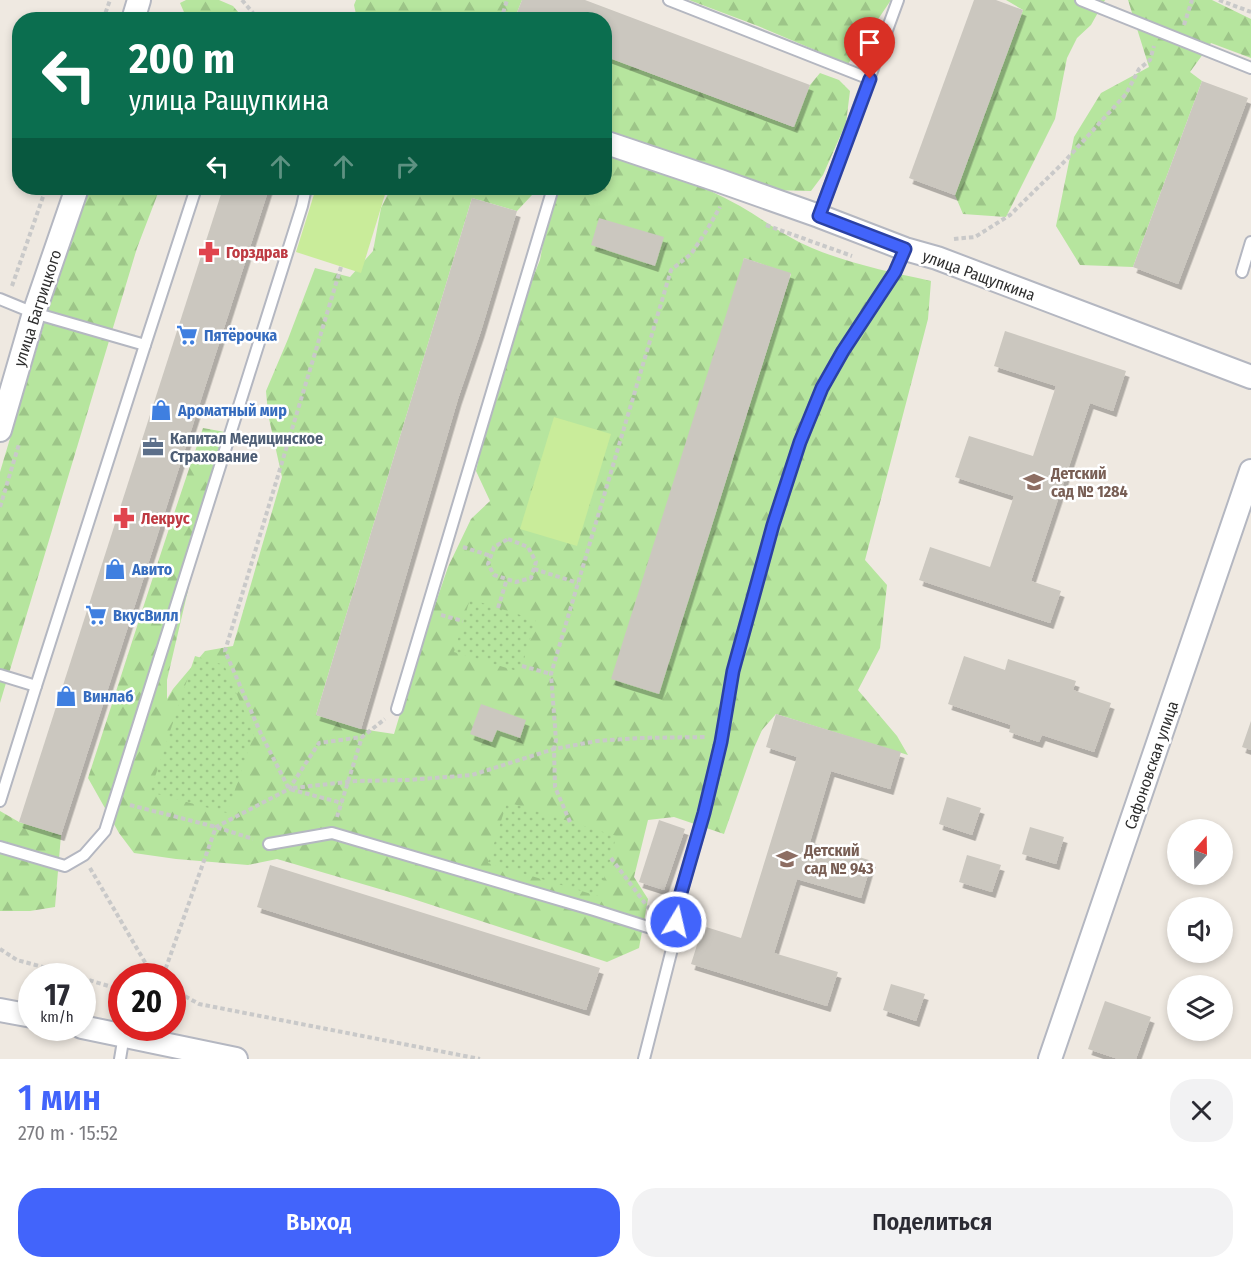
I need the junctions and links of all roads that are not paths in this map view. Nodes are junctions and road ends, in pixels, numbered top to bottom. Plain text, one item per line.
1 (669, 0) edge
2 (898, 0) edge
3 (1081, 0) edge
4 (1251, 68) edge
5 (870, 79) junction
6 (612, 145) edge
7 (75, 195) edge
8 (194, 195) edge
9 (304, 195) edge
10 (551, 195) edge
11 (819, 216) junction
12 (1251, 243) edge
13 (905, 249) junction
14 (1242, 272) dead end
15 (3, 300) edge
16 (34, 313) junction
17 (145, 345) junction
18 (1251, 377) edge
19 (0, 430) edge
20 (1251, 471) edge
21 (0, 675) edge
22 (36, 686) junction
23 (397, 709) road end
24 (0, 801) edge
25 (269, 843) road end
26 (0, 847) edge
27 (674, 941) junction
28 (0, 1010) edge
29 (18, 1013) edge
30 (122, 1041) edge
31 (151, 1041) edge
32 (120, 1059) edge
33 (236, 1059) edge
34 (644, 1059) edge
35 (1050, 1059) edge

1 - 5 lane
2 - 5 lane
3 - 4 lane
5 - 11 lane
6 - 11 street, улица Ращупкина
7 - 16 street, улица Багрицкого
8 - 17 lane
9 - 26 lane
10 - 23 lane
11 - 13 street, улица Ращупкина
12 - 14 lane
13 - 18 street, улица Ращупкина
13 - 27 lane
15 - 16 lane
16 - 17 lane
16 - 19 street, улица Багрицкого
17 - 22 lane
20 - 35 street, Сафоновская улица
21 - 22 lane
22 - 24 lane
25 - 27 lane
27 - 34 lane
28 - 29 street
30 - 32 lane
31 - 33 street

